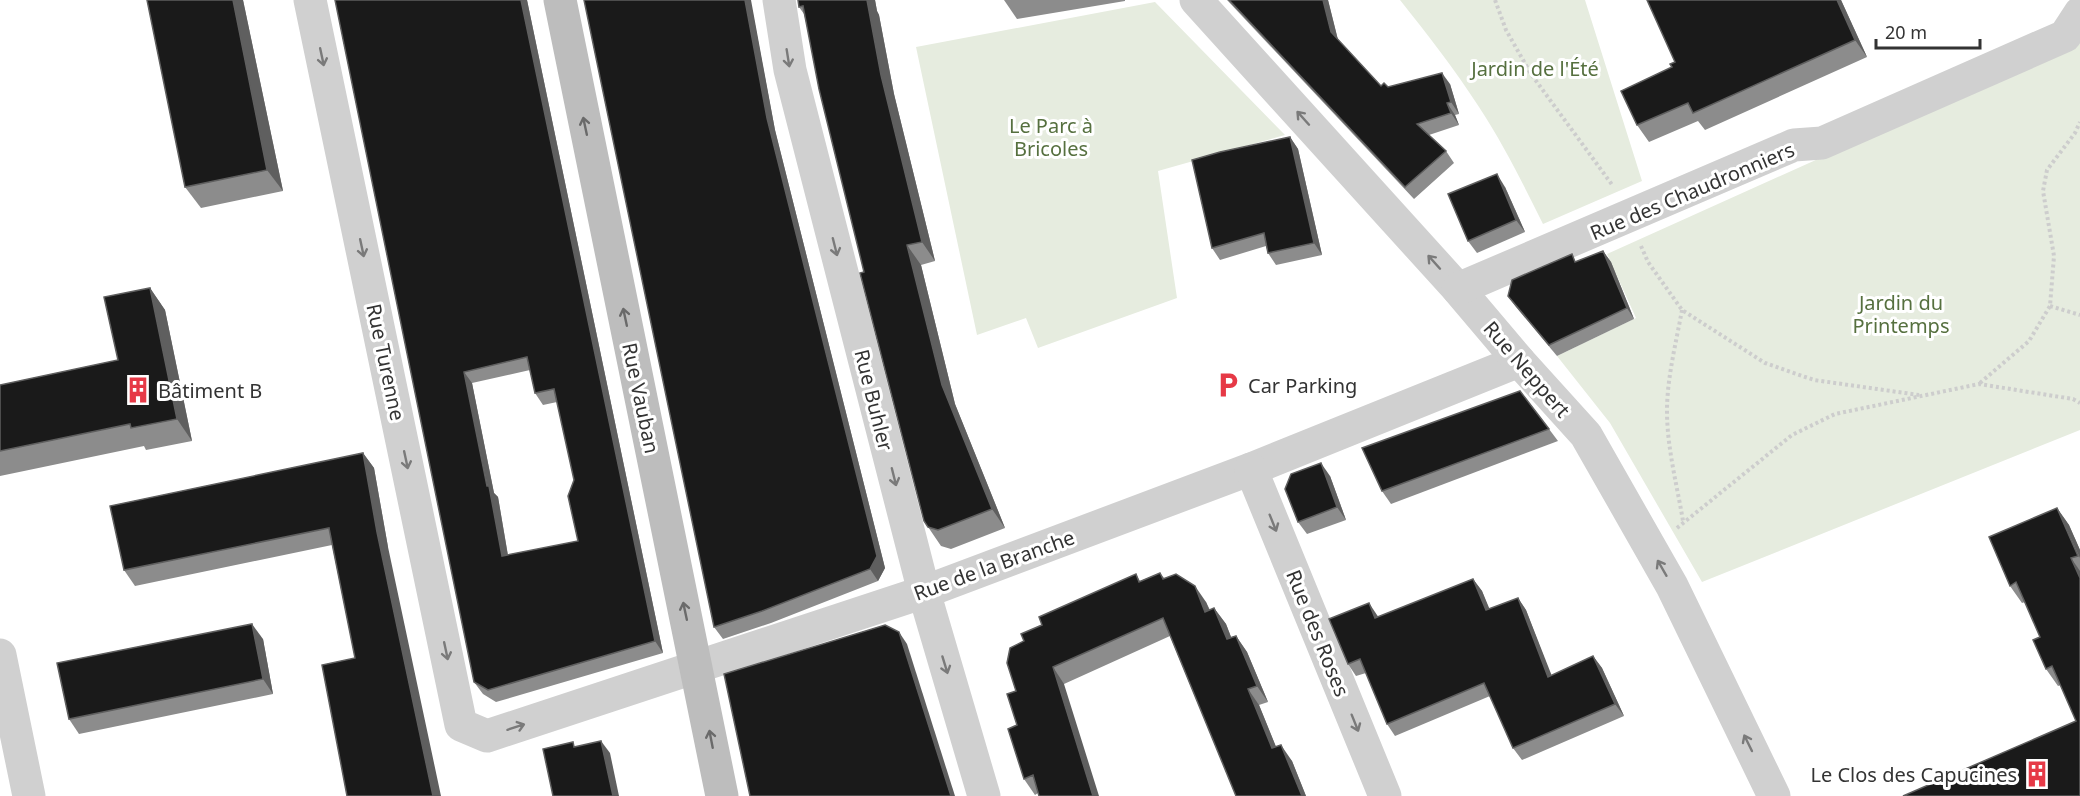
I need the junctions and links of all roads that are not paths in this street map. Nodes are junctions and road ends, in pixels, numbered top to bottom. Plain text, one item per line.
1 (310, 0) edge
2 (560, 0) edge
3 (779, 0) edge
4 (1196, 0) edge
5 (2080, 13) edge
6 (1458, 289) junction
7 (1519, 362) junction
8 (1251, 469) junction
9 (924, 592) junction
10 (0, 655) edge
11 (696, 668) junction
12 (461, 725) joint
13 (29, 796) edge
14 (722, 796) edge
15 (984, 796) edge
16 (1385, 796) edge
17 (1774, 796) edge

1 -> 12 street, Rue Turenne
11 -> 2 main road, Rue Vauban
3 -> 9 street, Rue Buhler
6 -> 4 street, Rue Neppert
5 - 6 street, Rue des Chaudronniers
6 - 7 street, Rue Neppert
7 - 8 street, Rue de la Branche
17 -> 7 street, Rue Neppert
8 - 9 street, Rue de la Branche
8 -> 16 street, Rue des Roses
9 - 11 street, Rue de la Branche
9 -> 15 street, Rue Buhler
10 - 13 street
12 -> 11 street, Rue de la Branche
14 -> 11 main road, Rue Vauban

